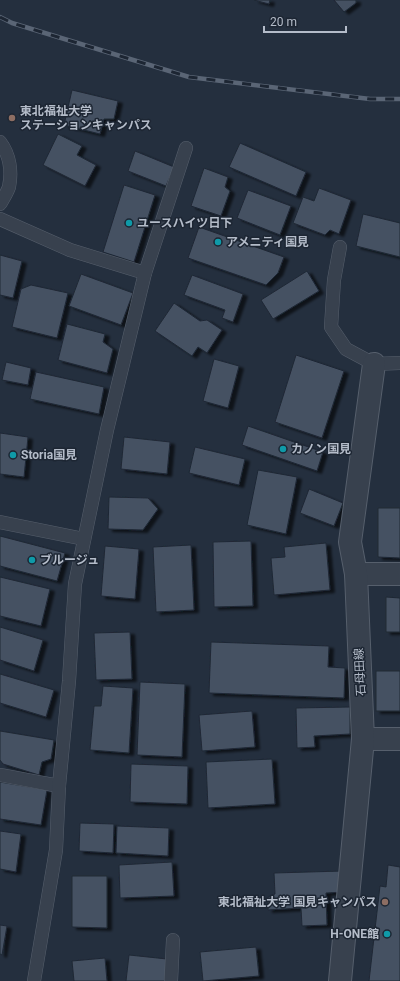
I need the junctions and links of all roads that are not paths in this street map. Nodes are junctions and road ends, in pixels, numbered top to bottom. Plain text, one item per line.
1 (0, 142) edge
2 (186, 148) dead end
3 (0, 204) edge
4 (0, 219) edge
5 (340, 247) dead end
6 (145, 273) junction
7 (400, 363) edge
8 (374, 364) junction
9 (0, 522) edge
10 (84, 539) junction
11 (356, 574) junction
12 (400, 574) edge
13 (363, 739) junction
14 (400, 739) edge
15 (0, 775) edge
16 (59, 786) junction
17 (173, 940) dead end
18 (34, 981) edge
19 (171, 981) edge
20 (340, 981) edge

1 - 3 lane
2 - 6 lane
4 - 6 lane
5 - 8 lane
6 - 10 lane
7 - 8 lane
8 - 11 street, 石母田線
9 - 10 lane
10 - 16 lane
11 - 12 street
11 - 13 street, 石母田線
13 - 14 street
13 - 20 street, 石母田線
15 - 16 lane
16 - 18 lane
17 - 19 lane

